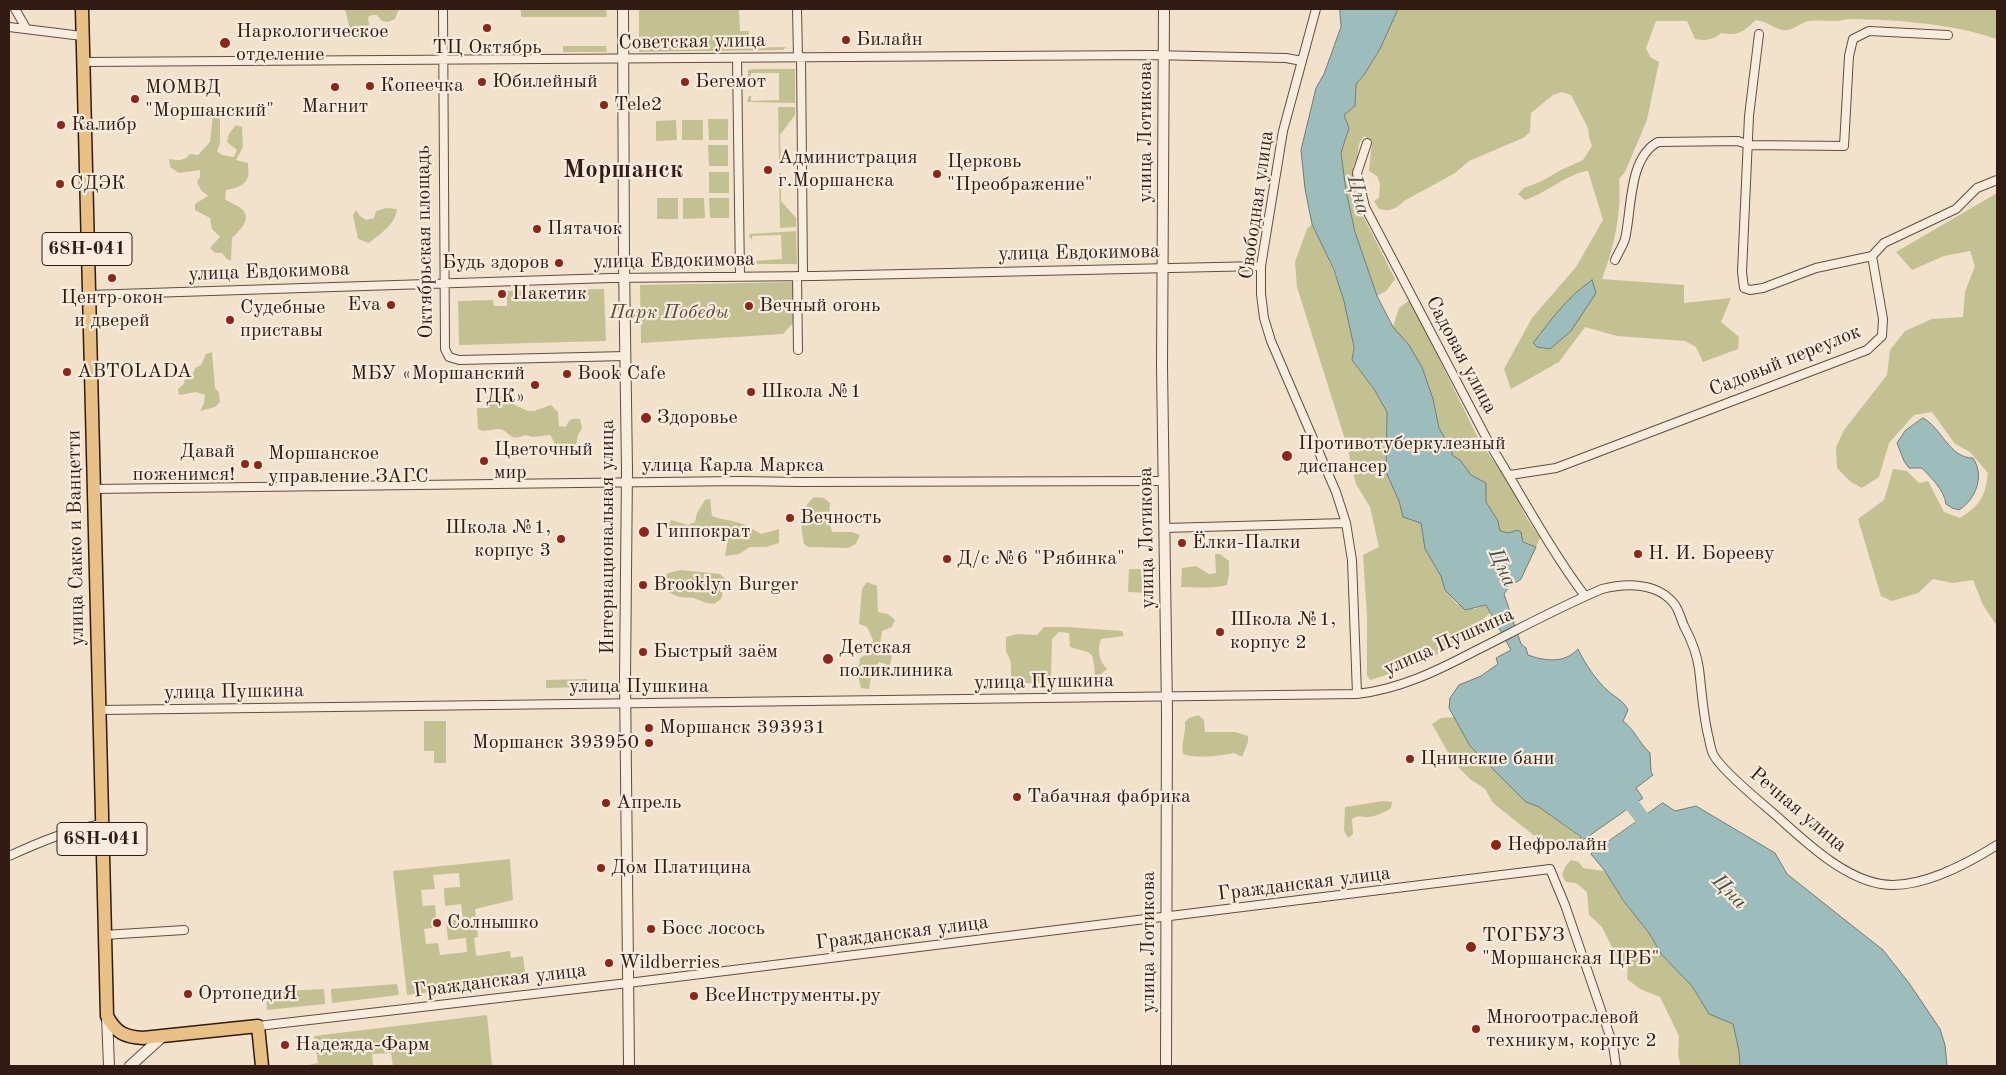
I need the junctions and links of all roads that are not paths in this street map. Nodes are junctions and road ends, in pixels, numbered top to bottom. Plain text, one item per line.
1 (15, 9) edge
2 (82, 9) edge
3 (443, 9) edge
4 (623, 9) edge
5 (797, 9) edge
6 (1164, 9) edge
7 (1316, 9) edge
8 (9, 27) edge
9 (26, 28) junction
10 (1759, 34) dead end
11 (1948, 35) dead end
12 (82, 36) junction
13 (1164, 55) junction
14 (799, 57) junction
15 (737, 58) junction
16 (623, 60) junction
17 (443, 61) junction
18 (1302, 61) junction
19 (83, 62) junction
20 (1367, 143) dead end
21 (1749, 145) junction
22 (1997, 180) edge
23 (1872, 256) junction
24 (1615, 260) dead end
25 (1261, 266) junction
26 (1163, 267) junction
27 (740, 276) junction
28 (800, 276) junction
29 (624, 278) junction
30 (445, 282) junction
31 (88, 295) junction
32 (798, 350) dead end
33 (625, 356) junction
34 (1510, 475) junction
35 (1163, 481) junction
36 (626, 483) junction
37 (93, 489) junction
38 (1346, 523) junction
39 (1164, 528) junction
40 (1585, 596) junction
41 (1357, 694) junction
42 (1167, 697) junction
43 (626, 702) junction
44 (99, 710) junction
45 (1720, 764) joint
46 (102, 824) junction
47 (1997, 845) edge
48 (9, 856) edge
49 (1167, 916) junction
50 (184, 930) dead end
51 (104, 935) junction
52 (628, 983) junction
53 (107, 1016) junction
54 (258, 1026) junction
55 (162, 1037) junction
56 (109, 1066) edge
57 (130, 1066) edge
58 (262, 1066) edge
59 (629, 1066) edge
60 (1166, 1066) edge
61 (1616, 1066) edge

1 - 9 street
2 - 12 main road, улица Сакко и Ванцетти / 68Н-041
3 - 17 street, Октябрьская площадь
4 - 16 street, Интернациональная улица
5 - 14 street
6 - 13 street, улица Лотикова
7 - 18 street, Свободная улица
8 - 9 street
9 - 12 street
10 - 21 street
11 - 21 street
12 - 19 main road, улица Сакко и Ванцетти / 68Н-041
13 - 14 street, Советская улица
13 - 18 street, Советская улица
13 - 26 street, улица Лотикова
14 - 15 street, Советская улица
14 - 28 street
15 - 16 street, Советская улица
15 - 27 street
16 - 17 street, Советская улица
16 - 29 street, Интернациональная улица
17 - 19 street, Советская улица
17 - 30 street, Октябрьская площадь
18 - 25 street, Свободная улица
19 - 31 main road, улица Сакко и Ванцетти / 68Н-041
20 - 34 street, Садовая улица
21 - 23 street
21 - 24 street
22 - 23 street
23 - 34 street, Садовый переулок
25 - 26 street, улица Евдокимова
25 - 38 street, Свободная улица
26 - 28 street, улица Евдокимова
26 - 35 street, улица Лотикова
27 - 28 street, улица Евдокимова
27 - 29 street, улица Евдокимова
28 - 32 street
29 - 30 street, улица Евдокимова
29 - 33 street, Интернациональная улица
30 - 31 street, улица Евдокимова
30 - 33 street, Октябрьская площадь
31 - 37 main road, улица Сакко и Ванцетти / 68Н-041
33 - 36 street, Интернациональная улица
34 - 40 street, Садовая улица
35 - 36 street, улица Карла Маркса
35 - 39 street, улица Лотикова
36 - 37 street, улица Карла Маркса
36 - 43 street, Интернациональная улица
37 - 44 main road, улица Сакко и Ванцетти / 68Н-041
38 - 39 street
38 - 41 street, Свободная улица
39 - 42 street, улица Лотикова
40 - 41 street, улица Пушкина
40 - 45 street, улица Пушкина
41 - 42 street, улица Пушкина
42 - 43 street, улица Пушкина
42 - 49 street, улица Лотикова
43 - 44 street, улица Пушкина
43 - 52 street, Интернациональная улица
44 - 46 main road, улица Сакко и Ванцетти / 68Н-041
45 - 47 street, Речная улица
46 - 48 street
46 - 51 main road, улица Сакко и Ванцетти / 68Н-041
49 - 52 street, Гражданская улица
49 - 60 street, улица Лотикова
49 - 61 street, Гражданская улица
50 - 51 street
51 - 53 main road, улица Сакко и Ванцетти / 68Н-041
52 - 54 street, Гражданская улица
52 - 59 street, Интернациональная улица
53 - 55 main road
53 - 56 street, улица Сакко и Ванцетти
54 - 55 main road
54 - 58 main road
55 - 57 street

